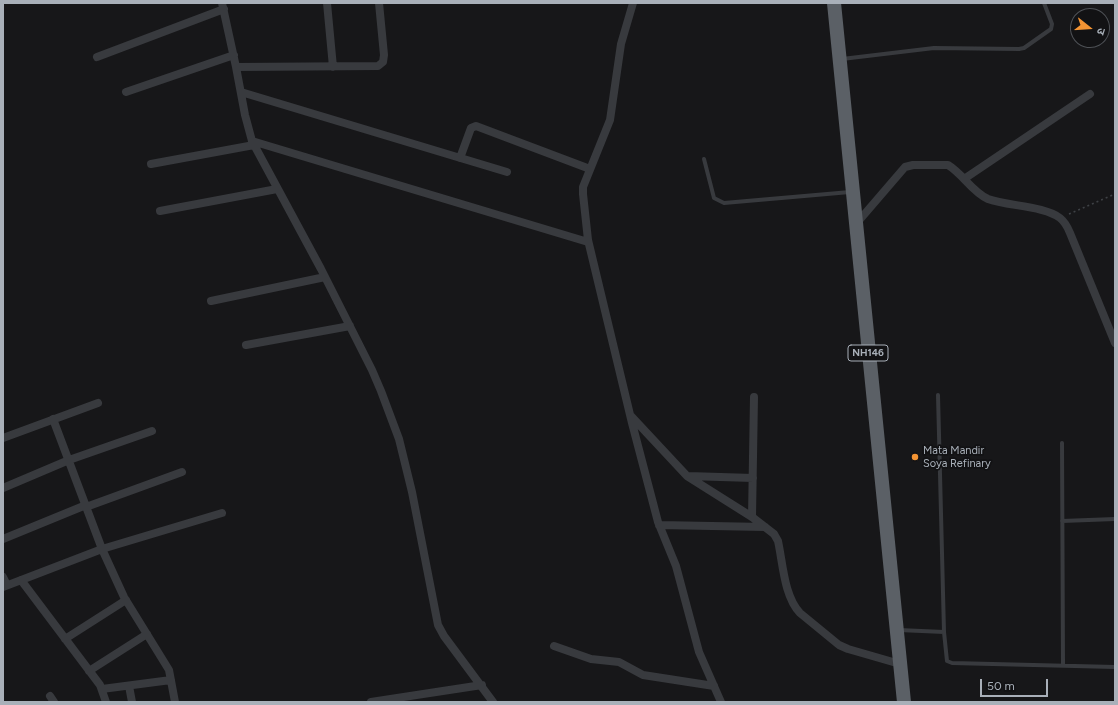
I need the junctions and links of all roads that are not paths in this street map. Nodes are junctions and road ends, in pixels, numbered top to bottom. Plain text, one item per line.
1 (327, 3) edge
2 (379, 3) edge
3 (633, 3) edge
4 (834, 3) edge
5 (1044, 3) edge
6 (223, 6) edge
7 (234, 55) junction
8 (97, 58) dead end
9 (840, 59) junction
10 (236, 67) junction
11 (333, 67) junction
12 (126, 92) dead end
13 (241, 92) junction
14 (1090, 94) dead end
15 (253, 143) junction
16 (460, 158) junction
17 (704, 160) dead end
18 (152, 164) dead end
19 (590, 169) junction
20 (507, 172) dead end
21 (964, 179) junction
22 (277, 189) junction
23 (852, 191) junction
24 (160, 211) dead end
25 (855, 225) junction
26 (588, 242) junction
27 (325, 277) junction
28 (211, 301) dead end
29 (350, 326) junction
30 (1115, 343) edge
31 (246, 345) dead end
32 (938, 395) dead end
33 (754, 397) dead end
34 (98, 404) dead end
35 (630, 416) junction
36 (53, 420) junction
37 (152, 431) dead end
38 (3, 438) edge
39 (1062, 443) dead end
40 (68, 460) junction
41 (182, 472) dead end
42 (687, 476) junction
43 (753, 478) junction
44 (3, 488) edge
45 (86, 506) junction
46 (222, 513) dead end
47 (752, 517) junction
48 (1115, 520) edge
49 (1062, 521) junction
50 (659, 525) junction
51 (765, 527) junction
52 (3, 538) edge
53 (102, 549) junction
54 (3, 577) edge
55 (21, 580) junction
56 (5, 586) edge
57 (126, 600) junction
58 (896, 630) junction
59 (944, 632) junction
60 (147, 634) junction
61 (65, 639) junction
62 (554, 646) dead end
63 (900, 664) junction
64 (1063, 665) junction
65 (1115, 667) edge
66 (89, 671) junction
67 (171, 680) junction
68 (482, 685) junction
69 (129, 686) junction
70 (714, 686) junction
71 (102, 690) junction
72 (394, 700) edge
73 (106, 702) edge
74 (132, 702) edge
75 (175, 702) edge
76 (371, 702) edge
77 (493, 702) edge
78 (721, 702) edge
79 (904, 702) edge

1 - 11 street
2 - 11 street
3 - 19 street
4 - 9 highway, NH146
5 - 9 lane
6 - 7 street
6 - 8 street
7 - 10 street
7 - 12 street
9 - 23 highway, NH146
10 - 11 street
10 - 13 street
13 - 15 street
13 - 16 street
14 - 21 street
15 - 18 street
15 - 22 street
15 - 26 street
16 - 19 street
16 - 20 street
17 - 23 lane
19 - 26 street
21 - 25 street
21 - 30 street
22 - 24 street
22 - 27 street
23 - 25 highway, NH146
25 - 58 highway, NH146
26 - 35 street
27 - 28 street
27 - 29 street
29 - 31 street
29 - 68 street
32 - 59 lane
33 - 43 street
34 - 36 street
35 - 42 street
35 - 50 street
36 - 38 street
36 - 40 street
37 - 40 street
39 - 49 lane
40 - 44 street
40 - 45 street
41 - 45 street
42 - 43 street
42 - 47 street
43 - 47 street
45 - 52 street
45 - 53 street
46 - 53 street
47 - 51 street
48 - 49 lane
49 - 64 lane
50 - 51 street
50 - 70 street
51 - 63 street
53 - 55 street
53 - 57 street
54 - 56 street
55 - 56 street
55 - 61 street
57 - 60 street
57 - 61 street
58 - 59 lane
58 - 63 highway, NH146
59 - 64 lane
60 - 66 street
60 - 67 street
61 - 66 street
62 - 70 street
63 - 79 highway, NH146
64 - 65 lane
66 - 71 street
67 - 69 street
67 - 75 street
68 - 72 street
68 - 77 street
69 - 71 street
69 - 74 street
70 - 78 street
71 - 73 street
72 - 76 street

